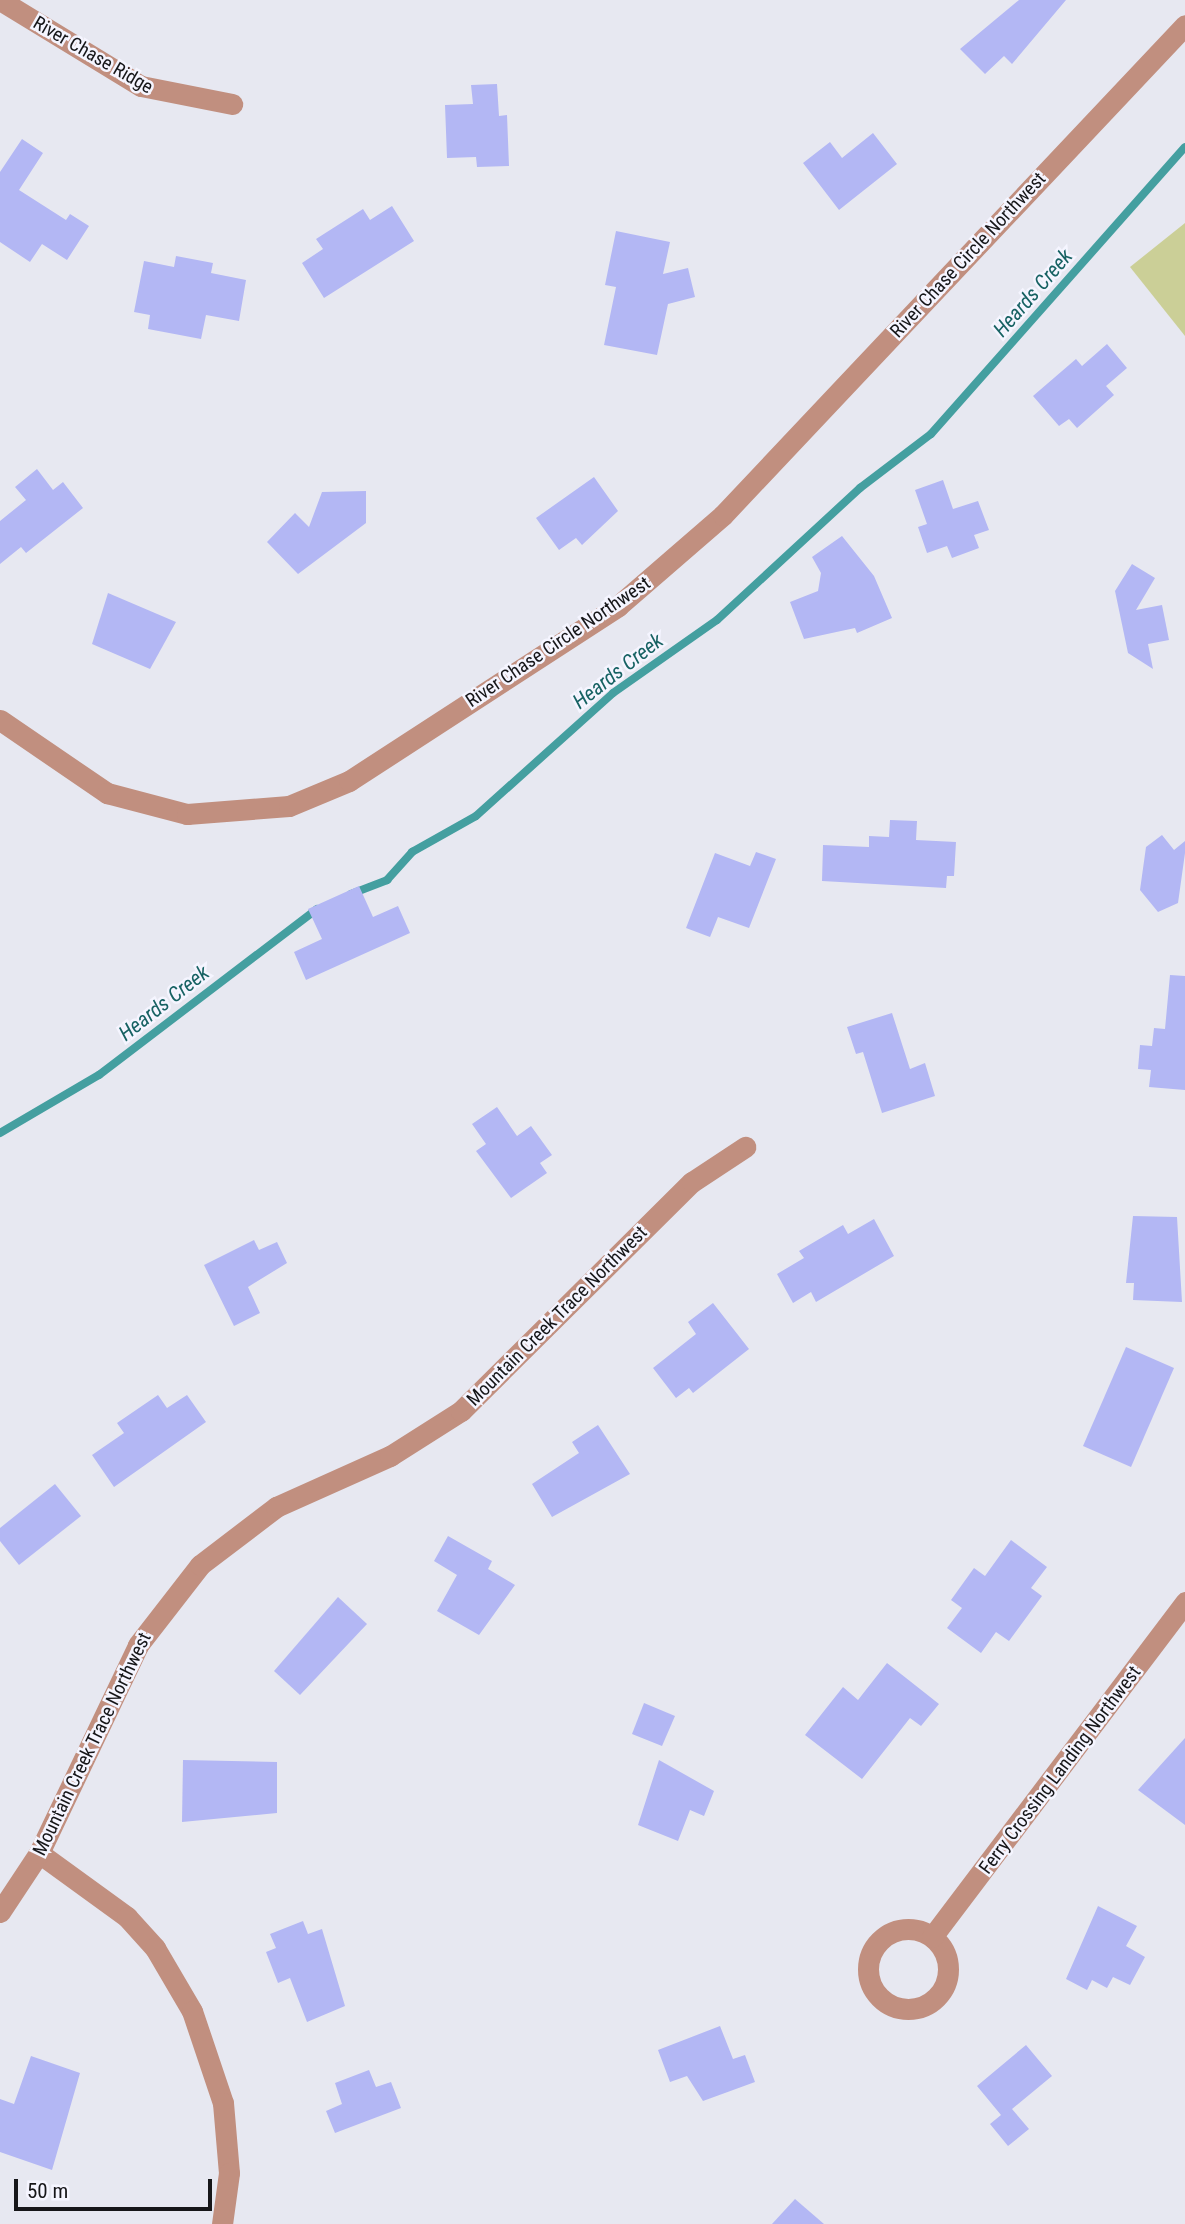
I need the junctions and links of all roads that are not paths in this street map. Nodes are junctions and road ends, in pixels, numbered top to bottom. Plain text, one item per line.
1 (0, 0) edge
2 (1184, 28) edge
3 (232, 104) dead end
4 (0, 720) edge
5 (746, 1146) dead end
6 (1185, 1602) edge
7 (39, 1853) junction
8 (0, 1912) edge
9 (932, 1937) dead end
10 (222, 2224) edge

1 - 3 street, River Chase Ridge
2 - 4 street, River Chase Circle Northwest
5 - 7 street, Mountain Creek Trace Northwest
6 - 9 street, Ferry Crossing Landing Northwest
7 - 8 street, Mountain Creek Trace Northwest
7 - 10 street

